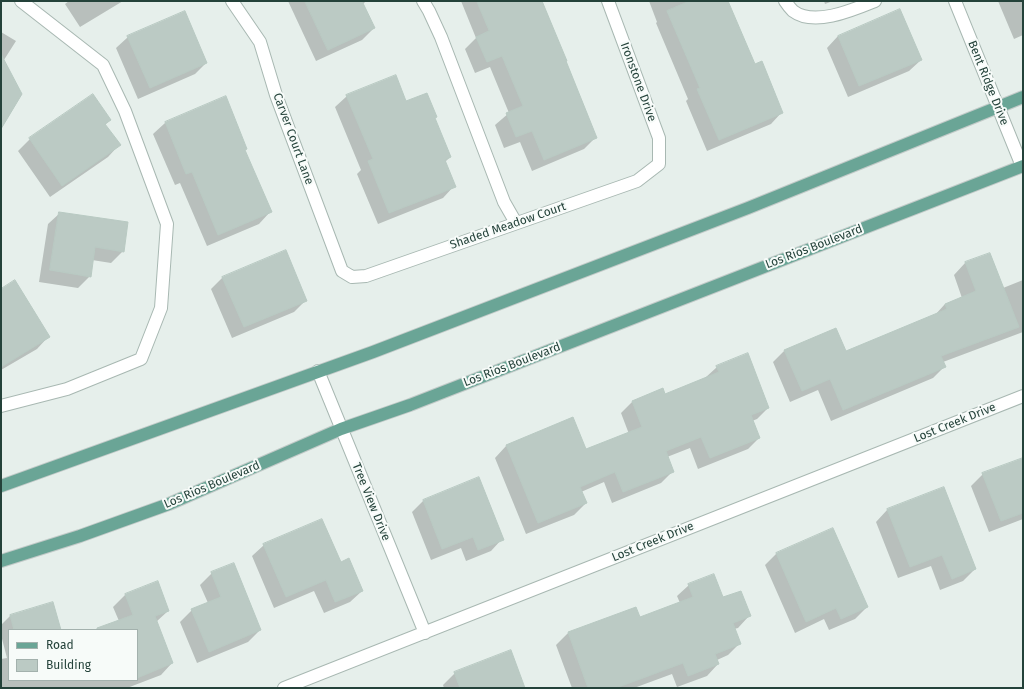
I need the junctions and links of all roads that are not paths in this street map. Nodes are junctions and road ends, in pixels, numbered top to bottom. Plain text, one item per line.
1 (21, 1) edge
2 (232, 1) edge
3 (423, 1) edge
4 (608, 1) edge
5 (785, 1) edge
6 (875, 1) edge
7 (955, 1) edge
8 (1023, 97) edge
9 (999, 107) junction
10 (659, 164) joint
11 (1022, 166) edge
12 (516, 223) junction
13 (352, 277) joint
14 (318, 371) junction
15 (1023, 396) edge
16 (1, 406) edge
17 (341, 429) junction
18 (1, 486) edge
19 (1, 561) edge
20 (425, 633) junction
21 (284, 688) edge

1 - 16 street
2 - 13 street, Carver Court Lane
3 - 12 street
4 - 10 street, Ironstone Drive
5 - 6 street
7 - 9 street, Bent Ridge Drive
8 - 9 main road
9 - 11 street, Bent Ridge Drive
9 - 14 main road
10 - 12 street, Shaded Meadow Court
11 - 17 main road, Los Rios Boulevard
12 - 13 street, Shaded Meadow Court
14 - 17 street, Tree View Drive
14 - 18 main road
15 - 20 street, Lost Creek Drive
17 - 19 main road, Los Rios Boulevard
17 - 20 street, Tree View Drive
20 - 21 street, Lost Creek Drive

